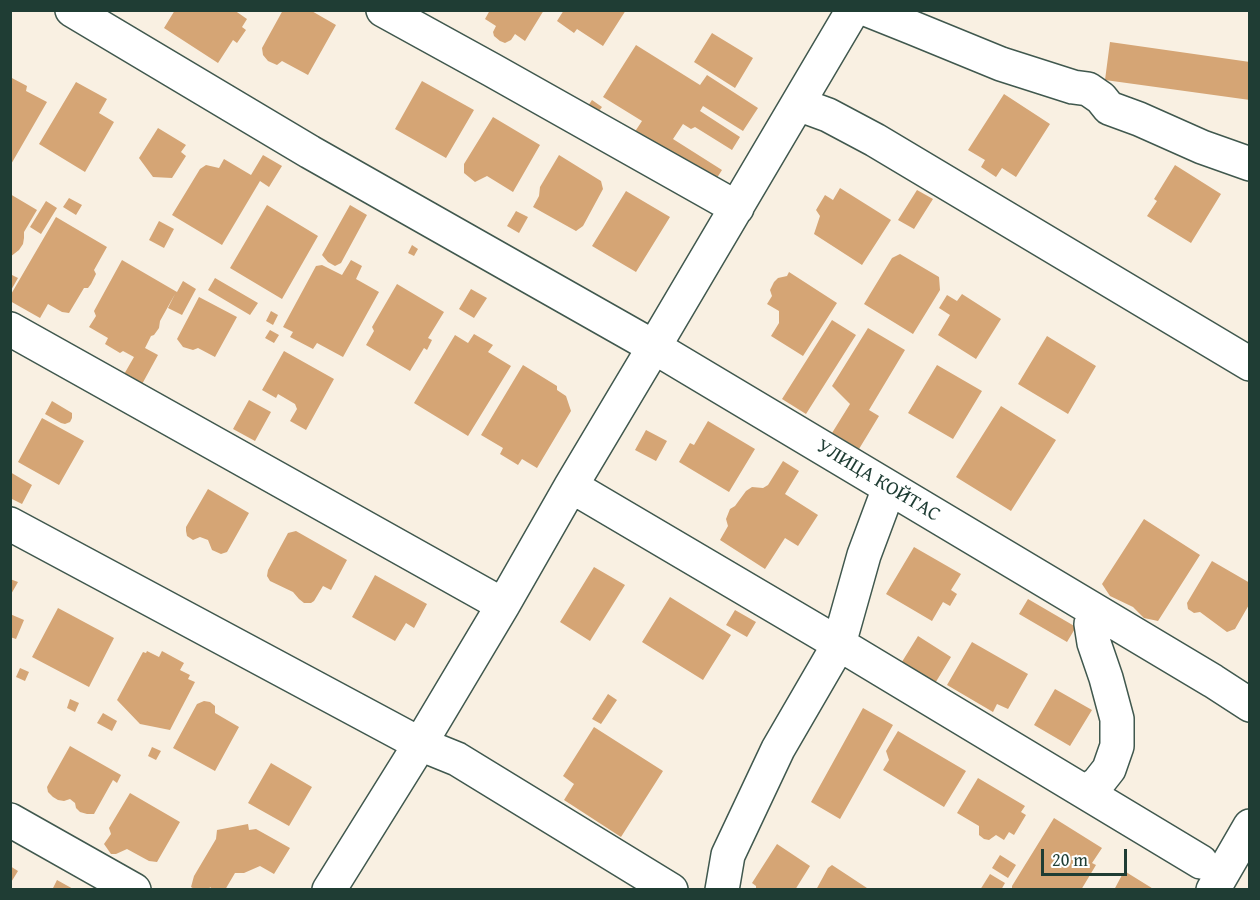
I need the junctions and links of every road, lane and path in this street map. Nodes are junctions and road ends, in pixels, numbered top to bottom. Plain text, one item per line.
1 (72, 10) edge
2 (386, 11) edge
3 (852, 15) edge
4 (798, 104) junction
5 (1250, 164) edge
6 (736, 208) junction
7 (10, 328) edge
8 (654, 347) junction
9 (1250, 364) edge
10 (571, 486) junction
11 (889, 488) junction
12 (10, 524) edge
13 (503, 605) junction
14 (1099, 614) junction
15 (839, 644) junction
16 (1250, 705) edge
17 (420, 744) junction
18 (1085, 792) junction
19 (10, 820) edge
20 (1250, 826) edge
21 (1207, 876) edge
22 (134, 890) edge
23 (329, 890) edge
24 (671, 890) edge
25 (722, 890) edge

1 - 8 street, УЛИЦА КОЙТАС
2 - 6 street
3 - 4 street
3 - 5 street
4 - 6 street
4 - 9 street
6 - 8 street
7 - 13 street
8 - 10 street
8 - 11 street, УЛИЦА КОЙТАС
10 - 13 street
10 - 15 street
11 - 14 street, УЛИЦА КОЙТАС
11 - 15 street
12 - 17 street
13 - 17 street
14 - 16 street
14 - 18 street
15 - 18 street
15 - 25 street
17 - 23 street
17 - 24 street
18 - 21 street
19 - 22 street
20 - 21 street

